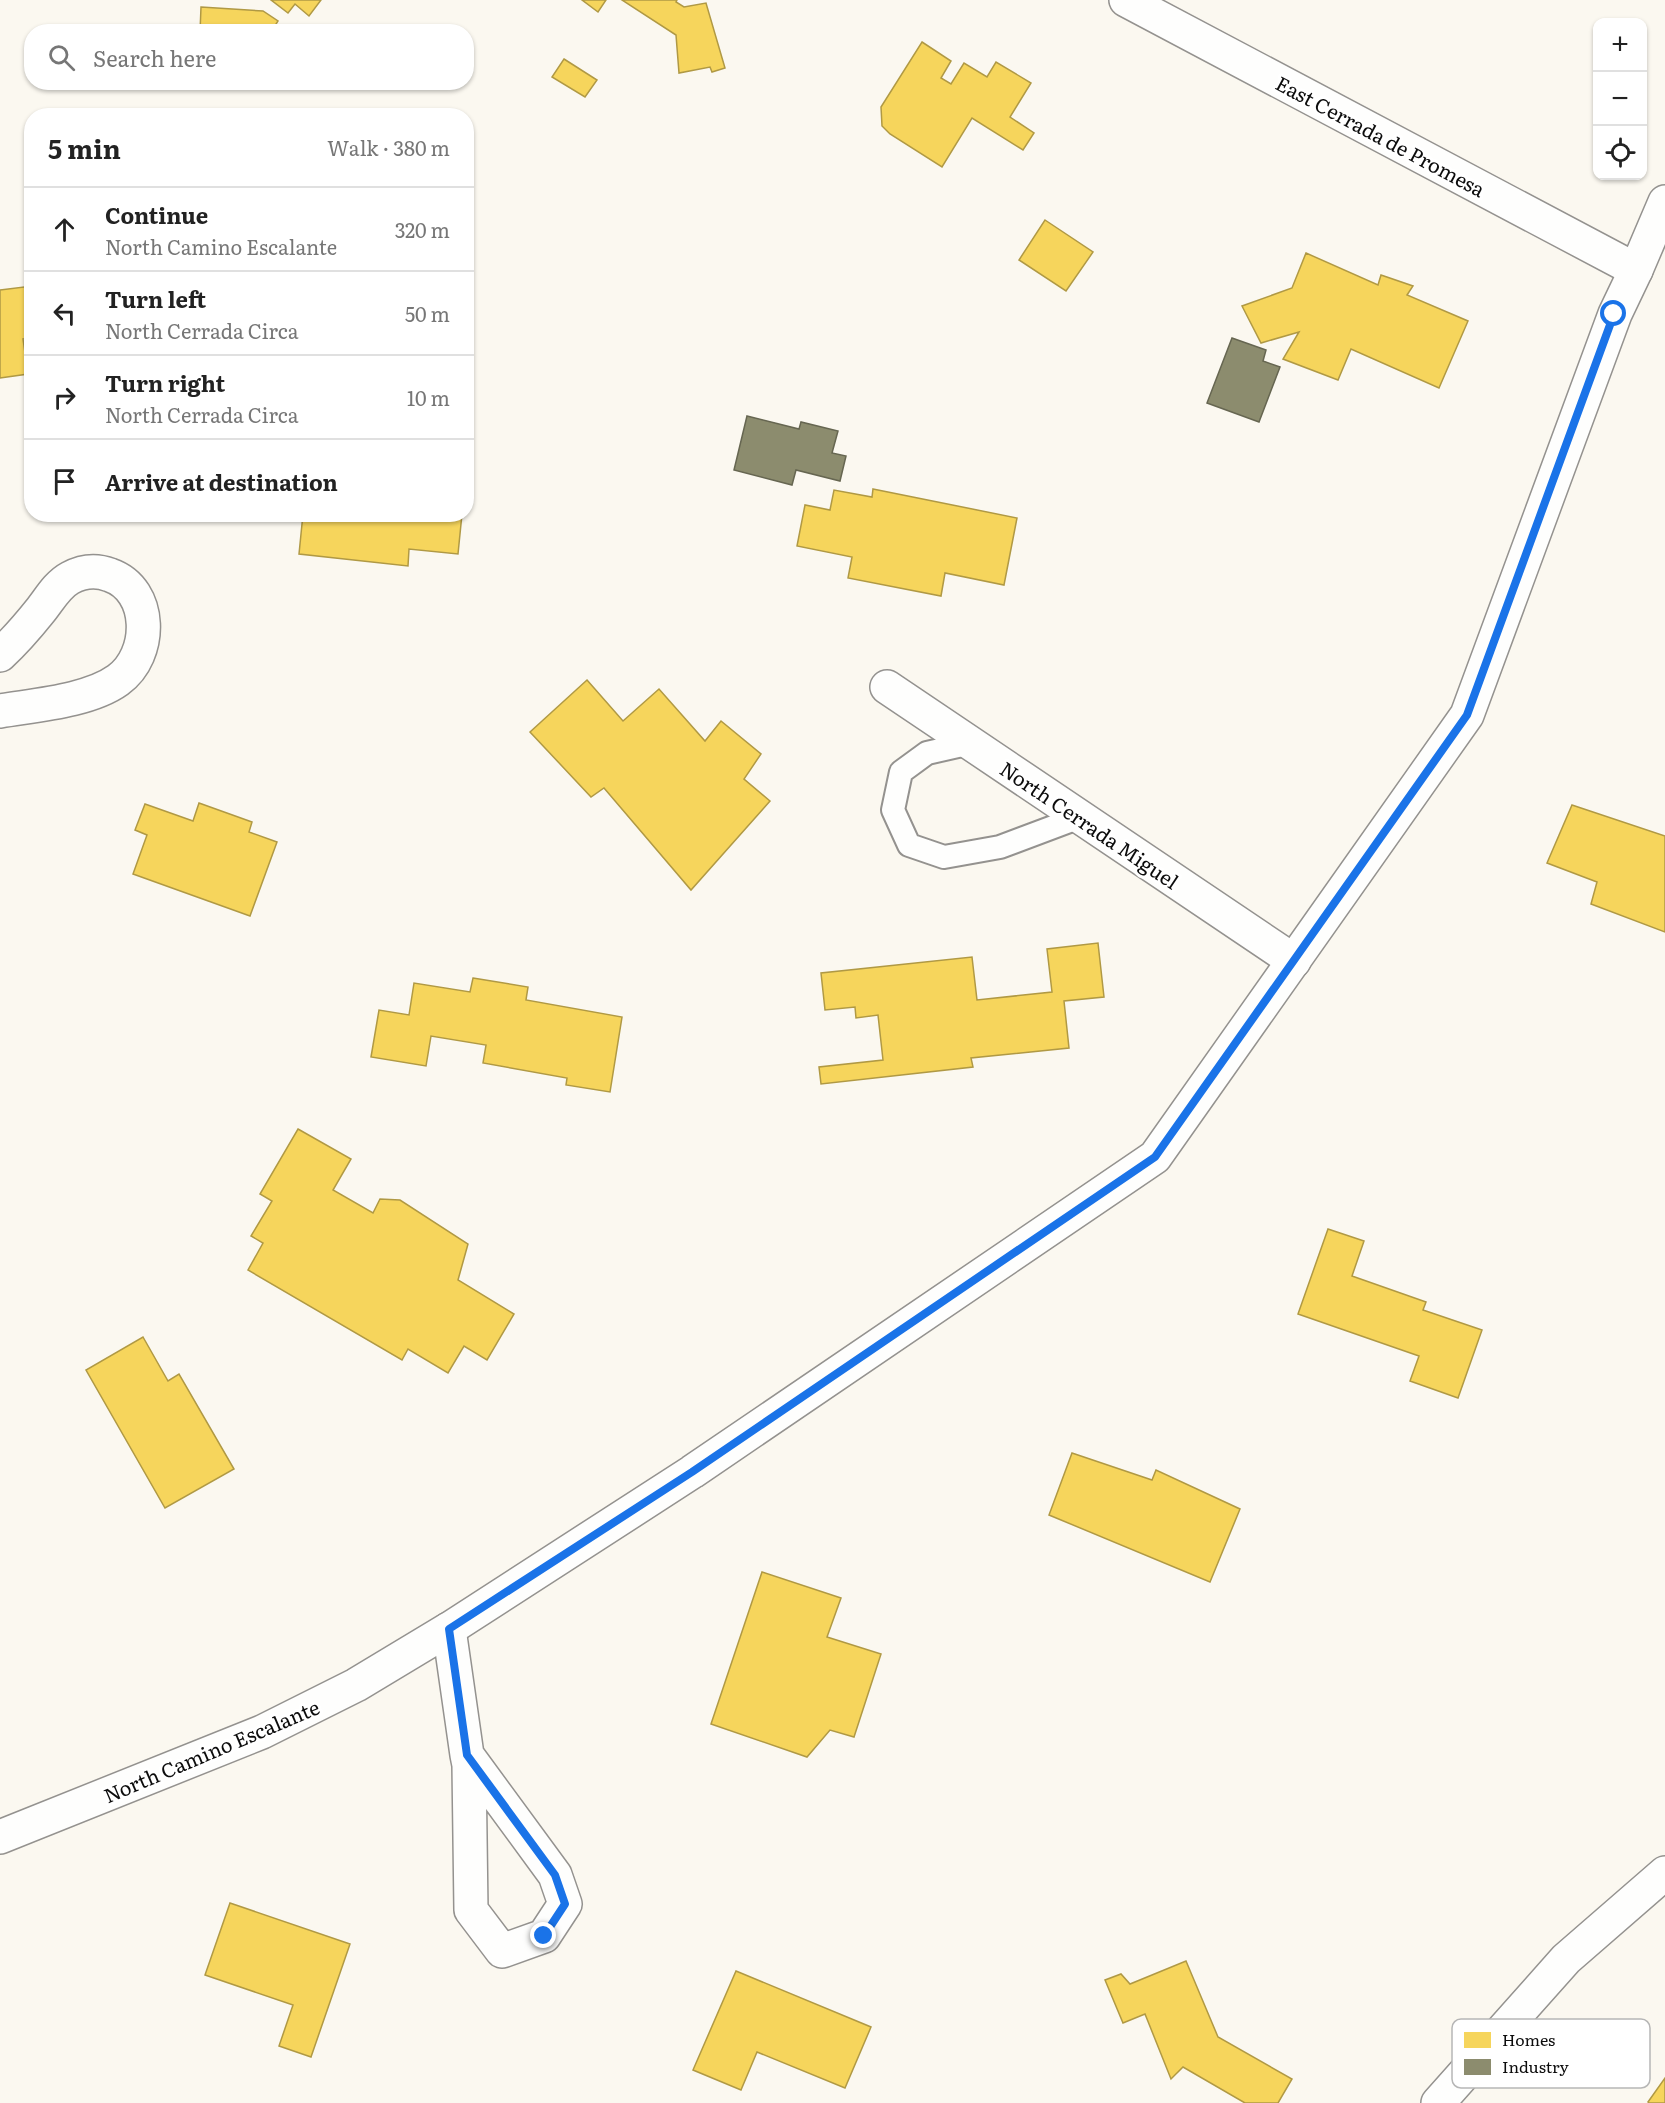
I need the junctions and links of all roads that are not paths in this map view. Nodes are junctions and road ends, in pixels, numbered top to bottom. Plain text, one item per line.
1 (1126, 0) edge
2 (1665, 202) edge
3 (1636, 270) junction
4 (0, 655) edge
5 (887, 687) dead end
6 (0, 711) edge
7 (970, 743) junction
8 (1080, 817) junction
9 (1294, 961) junction
10 (449, 1629) junction
11 (467, 1755) junction
12 (0, 1837) edge
13 (1665, 1873) edge
14 (1513, 2019) edge
15 (1452, 2087) edge
16 (1438, 2103) edge

1 - 3 street, East Cerrada de Promesa
2 - 3 street, North Camino Escalante
3 - 9 street, North Camino Escalante
4 - 6 street
5 - 7 street, North Cerrada Miguel
7 - 8 street, North Cerrada Miguel
7 - 8 lane
8 - 9 street, North Cerrada Miguel
9 - 10 street, North Camino Escalante
10 - 11 street
10 - 12 street, North Camino Escalante
11 - 11 street
13 - 14 street
15 - 16 street

